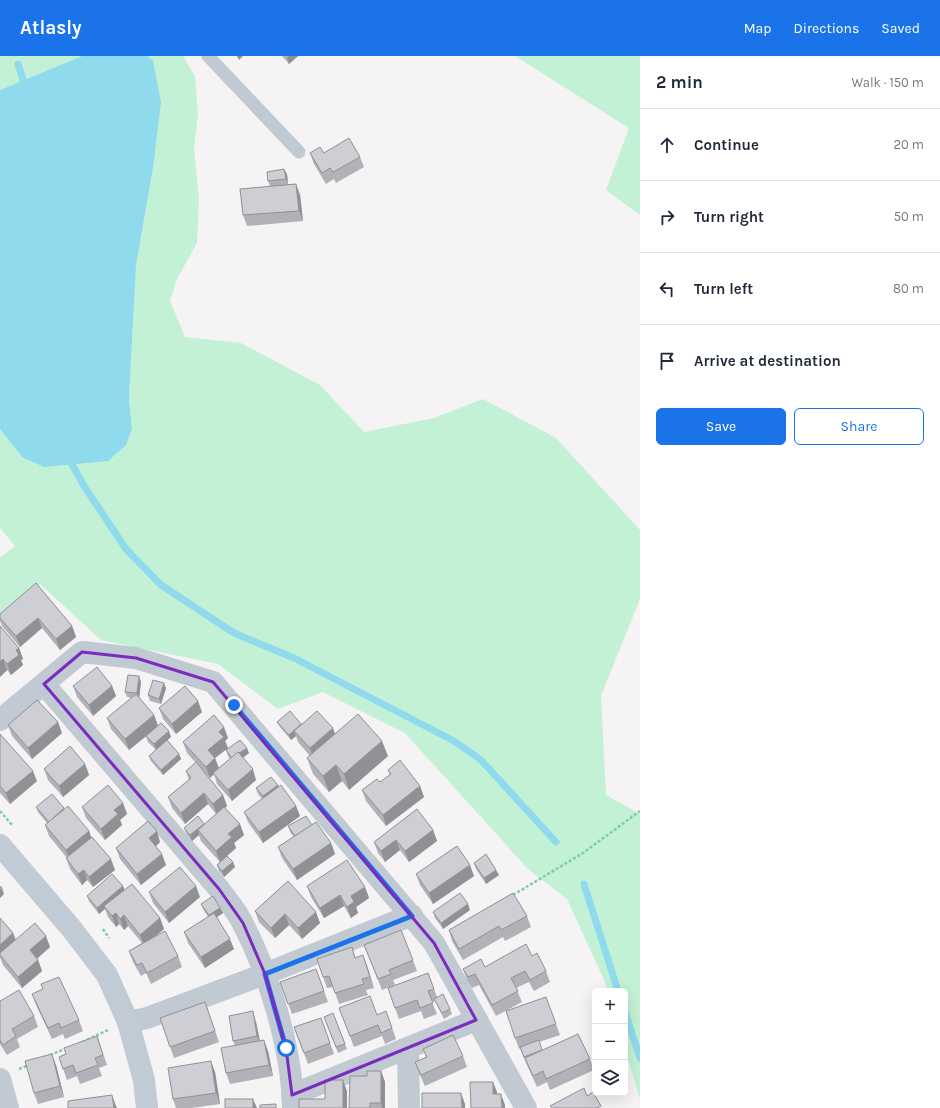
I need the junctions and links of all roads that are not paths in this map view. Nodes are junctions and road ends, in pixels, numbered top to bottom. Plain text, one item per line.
1 (208, 56) edge
2 (299, 152) dead end
3 (44, 684) junction
4 (0, 720) edge
5 (0, 845) edge
6 (412, 916) junction
7 (265, 974) junction
8 (476, 1020) junction
9 (120, 1026) junction
10 (408, 1048) junction
11 (7, 1075) edge
12 (292, 1102) edge
13 (8, 1108) edge
14 (147, 1108) edge
15 (410, 1108) edge
16 (526, 1108) edge

1 - 2 lane
3 - 4 street
3 - 6 street
3 - 7 street
5 - 9 street
6 - 7 street
6 - 8 street
7 - 9 street
7 - 12 street
8 - 10 street
8 - 16 street
9 - 14 street
10 - 12 street
10 - 15 street
11 - 13 street

